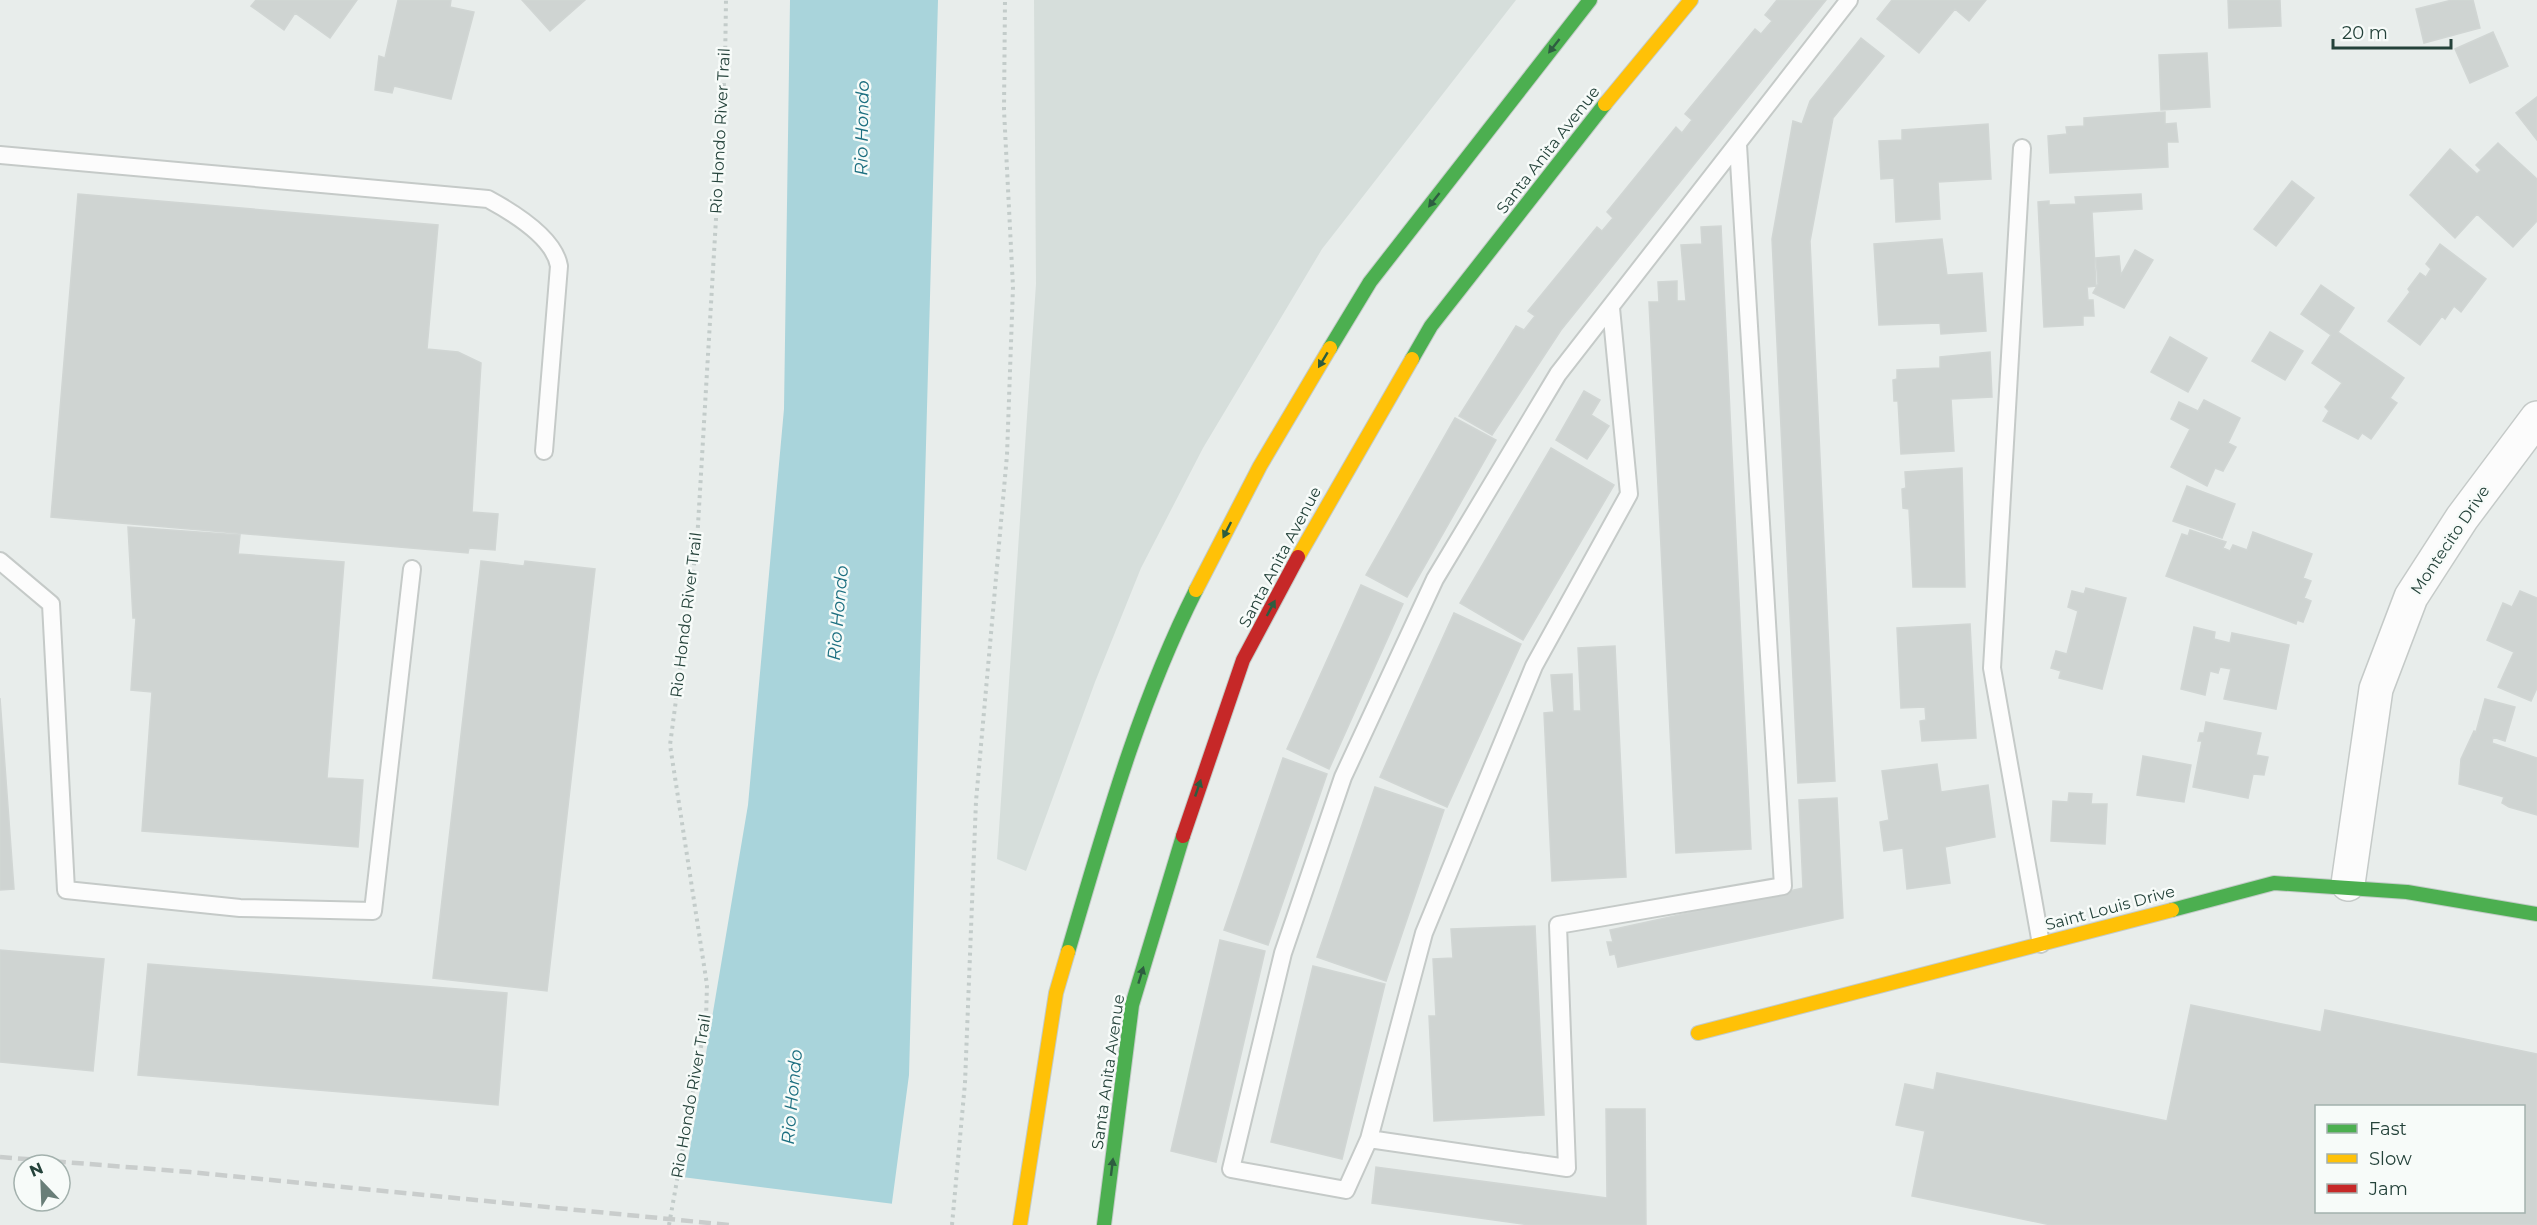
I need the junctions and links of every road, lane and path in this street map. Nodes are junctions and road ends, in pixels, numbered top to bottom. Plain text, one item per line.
1 (726, 0) edge
2 (1005, 0) edge
3 (1590, 0) edge
4 (1691, 0) edge
5 (1849, 0) edge
6 (1738, 146) junction
7 (2022, 148) dead end
8 (0, 155) edge
9 (1611, 308) junction
10 (2537, 418) edge
11 (544, 451) dead end
12 (0, 561) edge
13 (412, 569) dead end
14 (2348, 884) junction
15 (2537, 914) edge
16 (2041, 944) junction
17 (1698, 1033) dead end
18 (1369, 1139) junction
19 (669, 1225) edge
20 (952, 1225) edge
21 (1020, 1225) edge
22 (1104, 1225) edge

1 - 19 path, Rio Hondo River Trail
2 - 20 path
3 -> 21 main road
22 -> 4 main road, Santa Anita Avenue
5 - 6 lane
6 - 9 lane
6 - 18 lane
7 - 16 lane
8 - 11 lane
9 - 18 lane
9 - 18 lane
10 - 14 street, Montecito Drive
12 - 13 lane
14 - 15 main road, Saint Louis Drive
14 - 16 main road, Saint Louis Drive
16 - 17 main road, Saint Louis Drive

